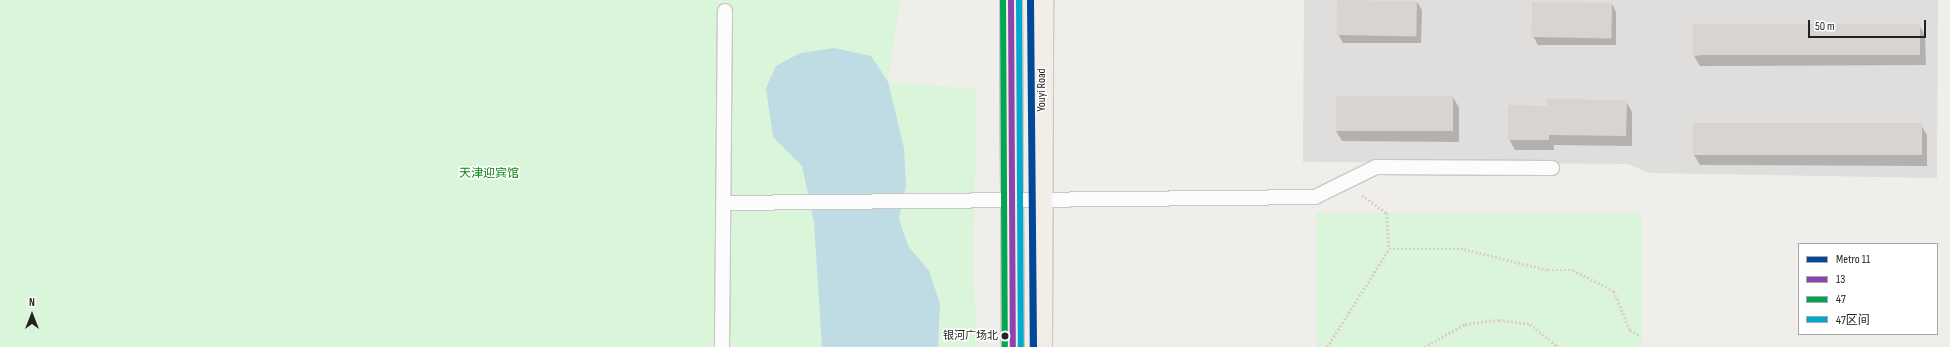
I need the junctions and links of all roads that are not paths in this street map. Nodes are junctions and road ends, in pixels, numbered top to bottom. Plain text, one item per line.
1 (1011, 0) edge
2 (1042, 0) edge
3 (725, 11) dead end
4 (1552, 168) dead end
5 (1011, 198) junction
6 (1042, 198) junction
7 (725, 203) junction
8 (722, 347) edge
9 (1013, 347) edge
10 (1041, 347) edge

1 - 5 main road
2 - 6 main road, Youyi Road
3 - 7 street
4 - 6 street
5 - 6 street
5 - 7 street
5 - 9 main road
6 - 10 main road, Youyi Road
7 - 8 street

